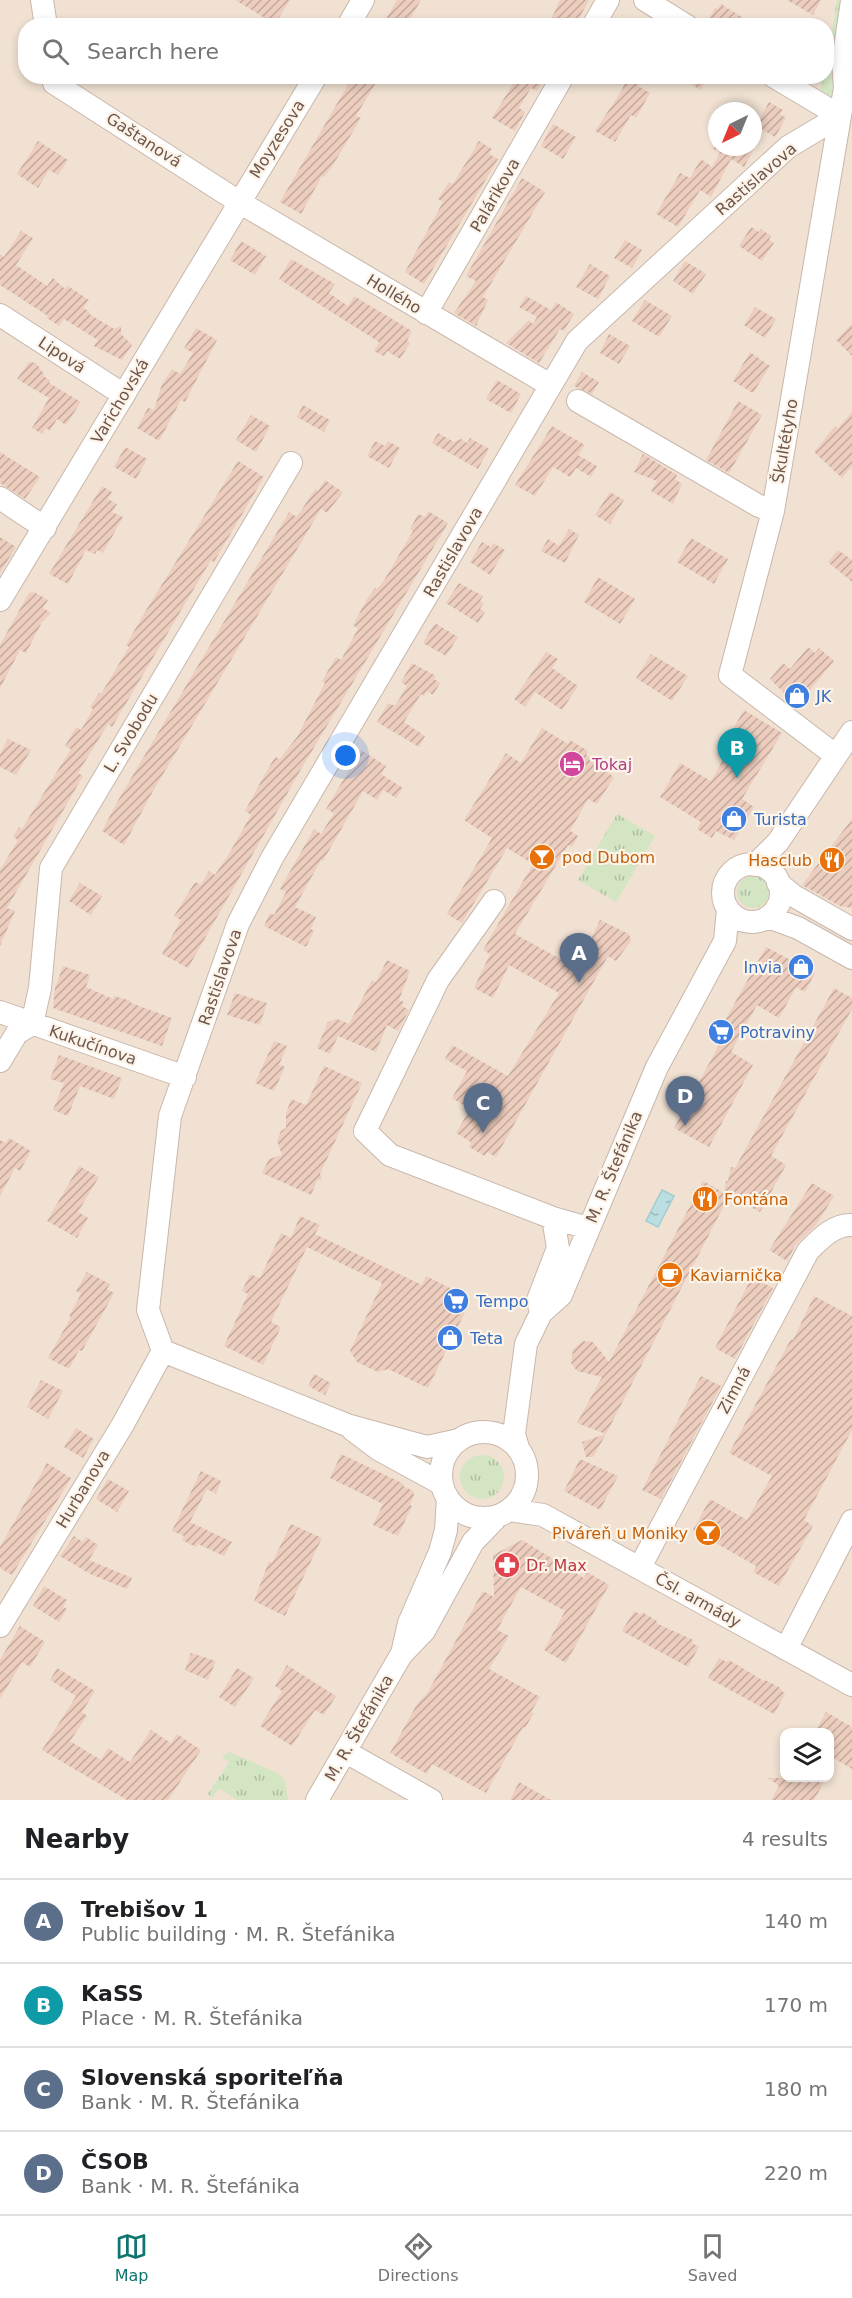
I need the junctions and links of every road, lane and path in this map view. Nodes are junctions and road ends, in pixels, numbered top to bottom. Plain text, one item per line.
1 (42, 0) edge
2 (363, 0) edge
3 (608, 0) edge
4 (645, 0) edge
5 (852, 1) edge
6 (45, 18) edge
7 (353, 18) edge
8 (598, 18) edge
9 (674, 18) edge
10 (849, 81) edge
11 (56, 84) edge
12 (311, 84) edge
13 (558, 84) edge
14 (786, 84) edge
15 (840, 116) junction
16 (239, 202) junction
17 (426, 314) junction
18 (0, 315) edge
19 (550, 385) junction
20 (124, 395) junction
21 (578, 401) dead end
22 (291, 463) dead end
23 (0, 498) edge
24 (773, 511) junction
25 (45, 528) junction
26 (0, 600) edge
27 (852, 732) edge
28 (835, 755) junction
29 (769, 874) junction
30 (494, 901) dead end
31 (728, 909) junction
32 (759, 920) junction
33 (852, 929) edge
34 (725, 941) junction
35 (852, 958) edge
36 (0, 1012) edge
37 (32, 1024) junction
38 (0, 1061) edge
39 (185, 1077) junction
40 (553, 1218) junction
41 (848, 1225) edge
42 (588, 1228) junction
43 (541, 1313) junction
44 (163, 1351) junction
45 (517, 1395) junction
46 (347, 1425) junction
47 (480, 1431) junction
48 (459, 1440) junction
49 (518, 1448) junction
50 (526, 1487) junction
51 (445, 1491) junction
52 (504, 1513) junction
53 (543, 1515) junction
54 (852, 1521) edge
55 (640, 1567) junction
56 (0, 1626) edge
57 (786, 1649) junction
58 (401, 1656) junction
59 (852, 1686) edge
60 (346, 1752) junction
61 (317, 1800) edge
62 (432, 1800) edge

1 - 6 street
2 - 7 street
3 - 8 street
4 - 9 street
5 - 10 street, Škultétyho
10 - 15 street, Škultétyho
11 - 16 street, Gaštanová
12 - 16 street, Moyzesova
13 - 17 street, Palárikova
14 - 15 street
15 - 19 street, Rastislavova
15 - 24 street, Škultétyho
16 - 17 street, Hollého
16 - 20 street, Varichovská
17 - 19 street, Hollého
18 - 20 street, Lipová
19 - 39 street, Rastislavova
20 - 25 street, Varichovská
21 - 24 street
22 - 37 street, L. Svobodu
23 - 25 street
24 - 28 street, Škultétyho
25 - 26 street, Varichovská
27 - 28 street
28 - 29 street
29 - 31 street
29 - 32 street
29 - 33 street
30 - 40 street
31 - 32 street
31 - 34 street, M. R. Štefánika
32 - 34 street, M. R. Štefánika
32 - 35 street
34 - 42 street, M. R. Štefánika
36 - 37 street, Kukučínova
37 - 38 street
37 - 39 street, Kukučínova
39 - 44 street, Rastislavova
40 - 42 street
40 - 43 street
41 - 55 street, Zimná
42 - 43 street, M. R. Štefánika
43 - 45 street, M. R. Štefánika
44 - 46 street
44 - 56 street, Hurbanova
45 - 47 street
45 - 49 street, M. R. Štefánika
46 - 48 street
46 - 51 street
47 - 48 street
47 - 49 street
48 - 51 street
49 - 50 street
50 - 52 street
50 - 53 street
51 - 52 street
51 - 58 street, M. R. Štefánika
52 - 53 street
52 - 58 street, M. R. Štefánika
53 - 55 street, Čsl. armády
54 - 57 street
55 - 57 street, Čsl. armády
57 - 59 street, Čsl. armády
58 - 60 street, M. R. Štefánika
60 - 61 street, M. R. Štefánika
60 - 62 street

